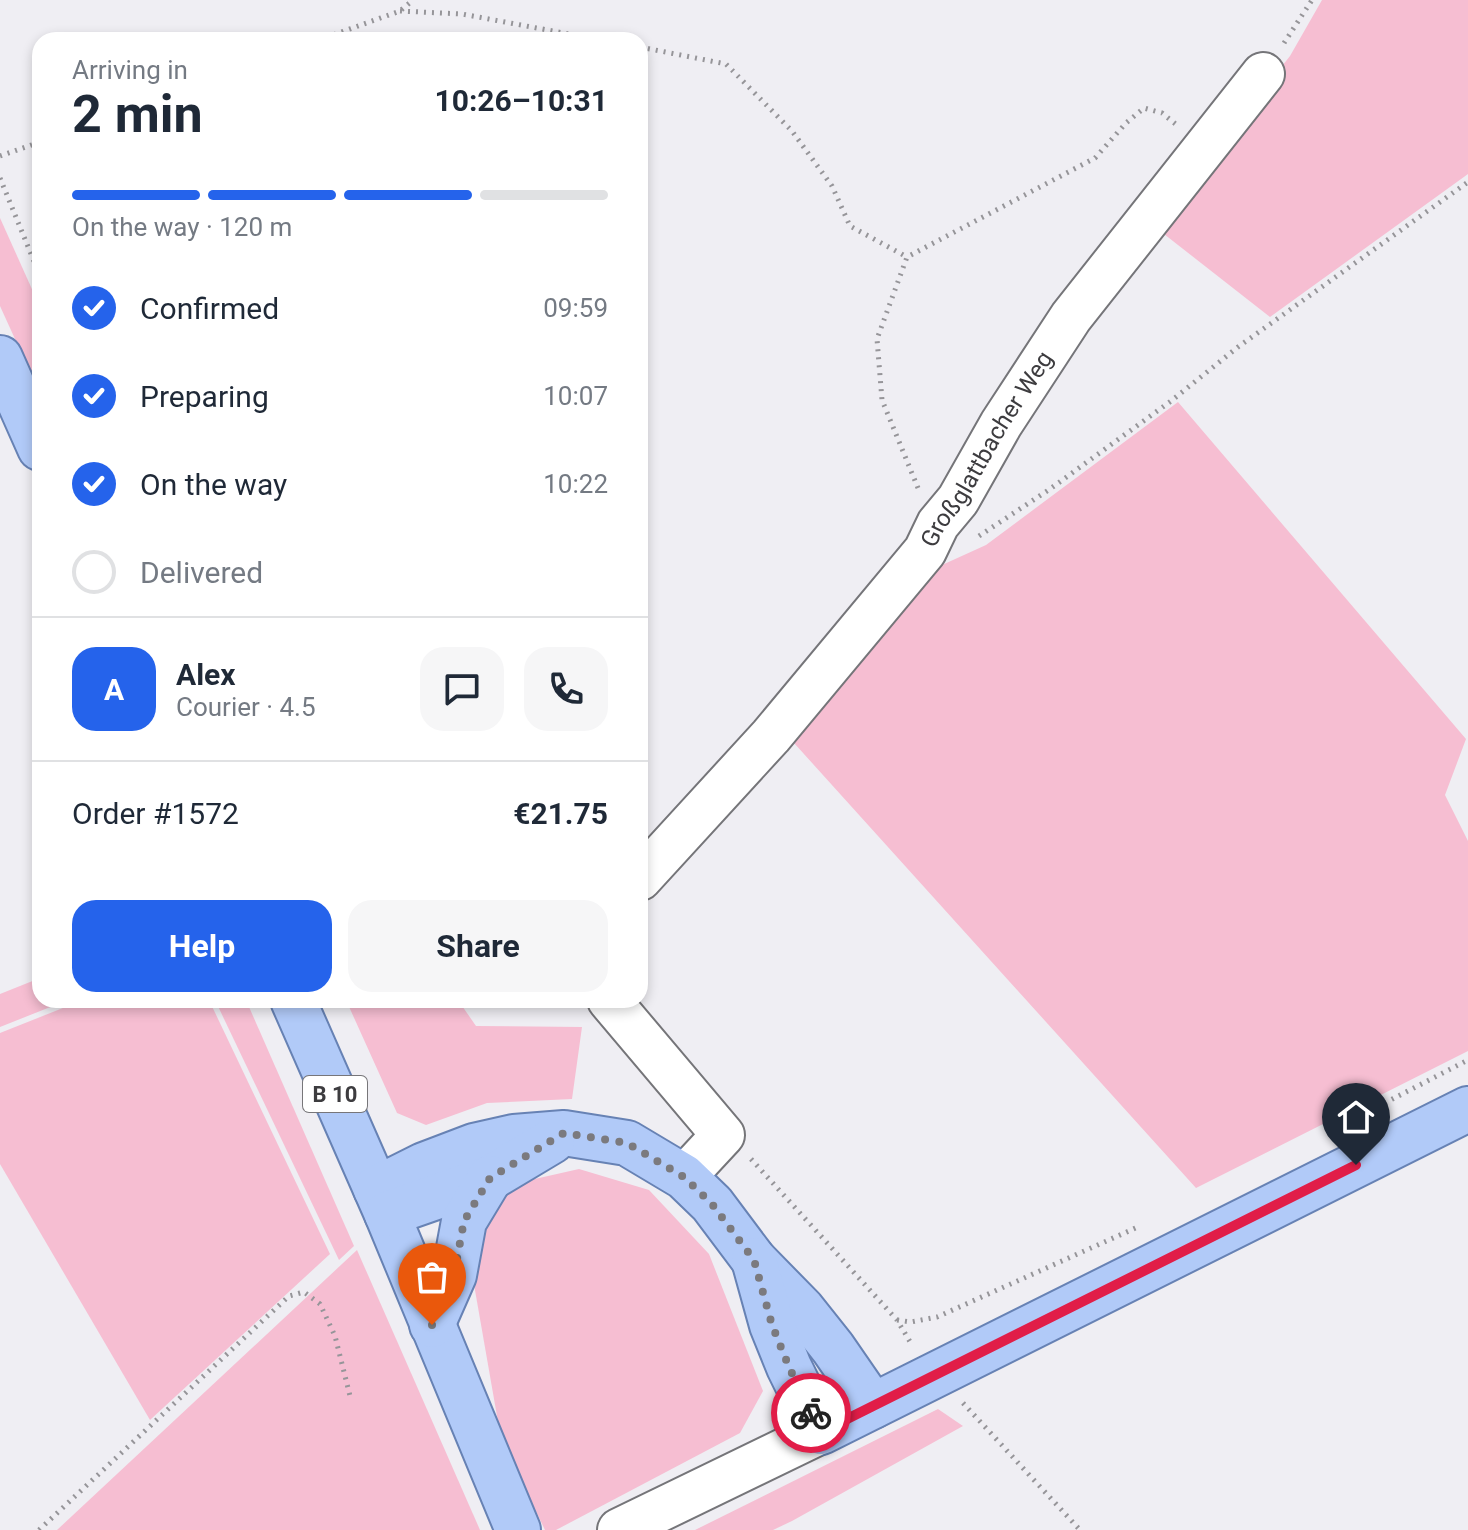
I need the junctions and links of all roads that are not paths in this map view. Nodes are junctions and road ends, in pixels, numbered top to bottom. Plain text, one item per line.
1 (1263, 74) road end
2 (0, 358) edge
3 (32, 430) edge
4 (648, 870) edge
5 (296, 1008) edge
6 (616, 1008) edge
7 (1468, 1109) edge
8 (564, 1133) junction
9 (684, 1177) junction
10 (490, 1178) junction
11 (381, 1202) junction
12 (754, 1260) junction
13 (432, 1325) junction
14 (873, 1406) junction
15 (821, 1432) junction
16 (518, 1530) edge
17 (619, 1530) edge

1 - 4 street, Großglattbacher Weg
2 - 3 main road
5 - 11 main road, B 10
6 - 9 street
7 - 14 main road
8 - 9 main road
8 - 10 main road
8 - 11 main road
9 - 12 main road
10 - 11 main road
10 - 13 main road
11 - 13 main road, B 10
12 - 14 main road
12 - 15 main road
13 - 16 main road, B 10
14 - 15 main road
15 - 17 street

